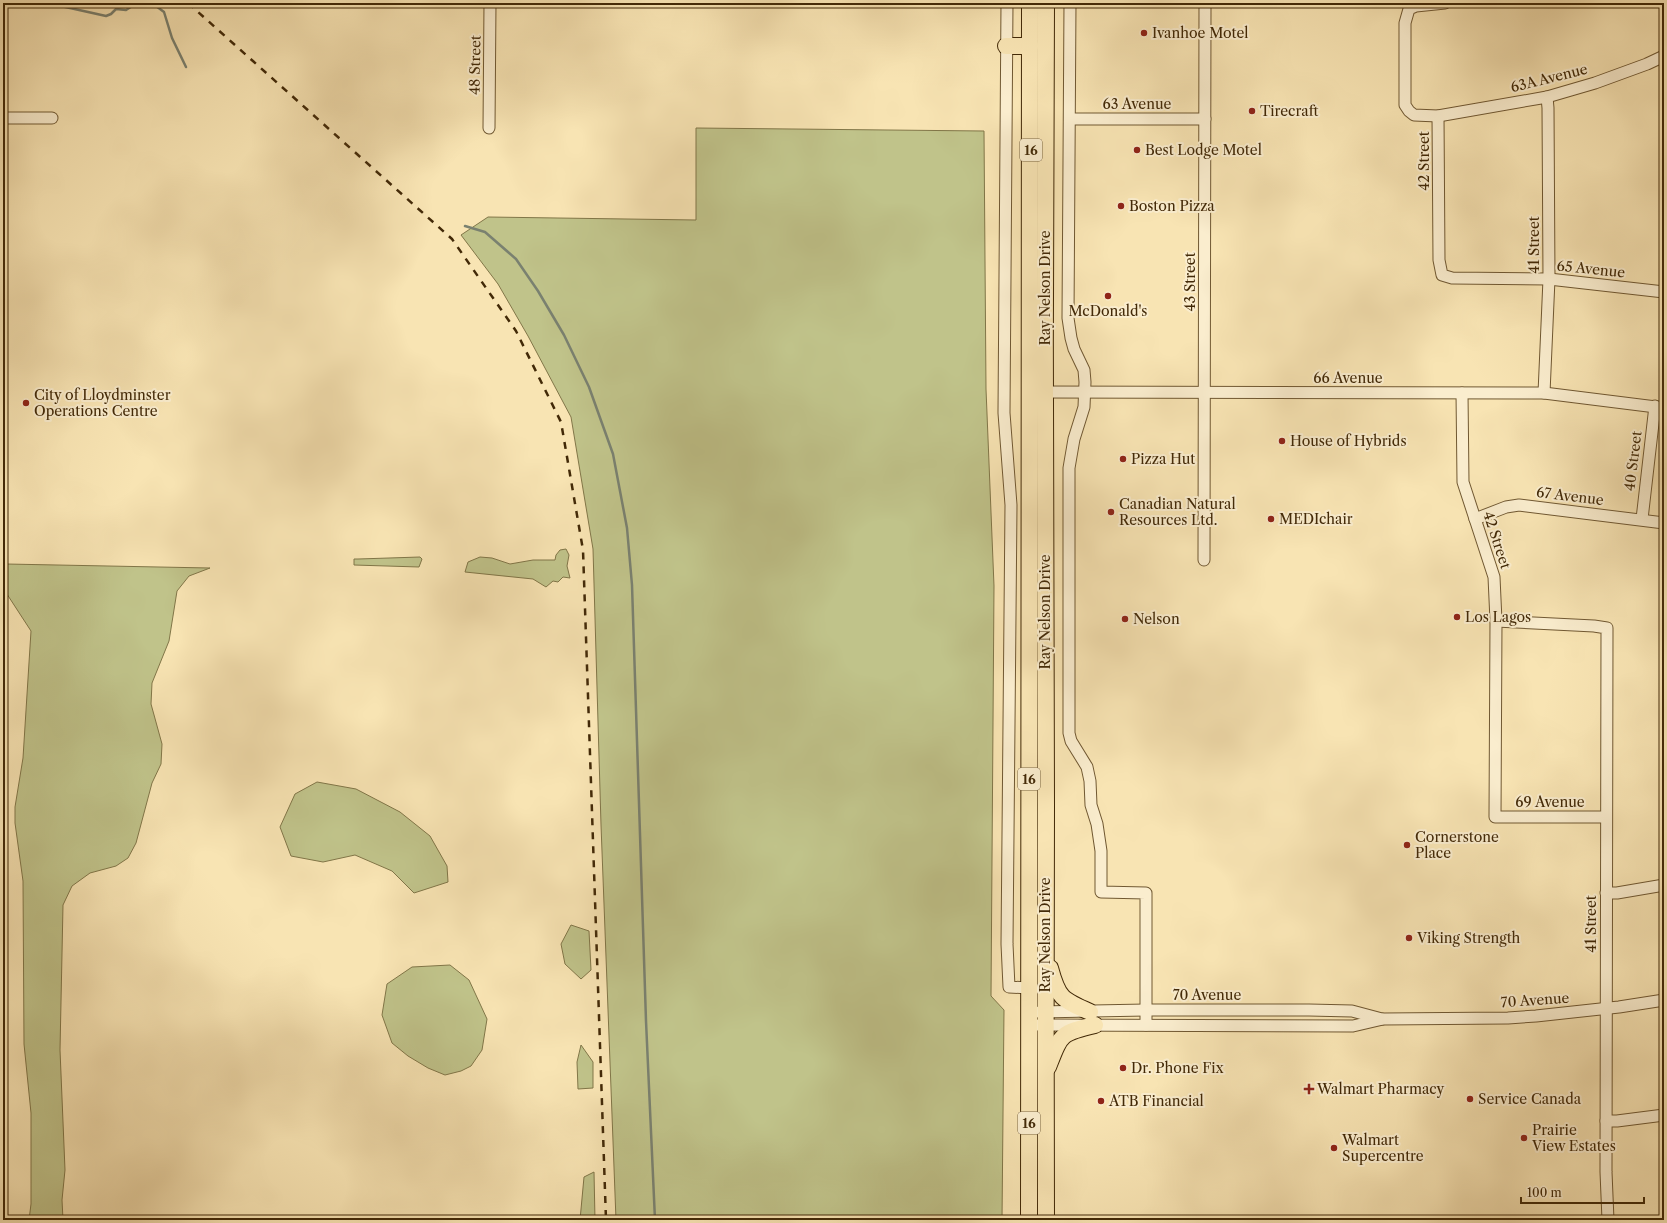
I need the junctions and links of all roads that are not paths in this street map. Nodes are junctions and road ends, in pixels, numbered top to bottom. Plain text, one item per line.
1 (490, 3) edge
2 (1007, 3) edge
3 (1030, 3) edge
4 (1046, 3) edge
5 (1070, 3) edge
6 (1205, 3) edge
7 (1445, 3) edge
8 (1006, 46) junction
9 (1030, 46) junction
10 (1664, 56) edge
11 (1547, 98) junction
12 (1438, 116) junction
13 (3, 118) edge
14 (52, 118) dead end
15 (1070, 119) junction
16 (1205, 119) junction
17 (489, 128) dead end
18 (1442, 275) joint
19 (1549, 279) junction
20 (1664, 292) edge
21 (1037, 392) junction
22 (1205, 392) junction
23 (1085, 393) junction
24 (1462, 393) junction
25 (1544, 393) junction
26 (1660, 407) edge
27 (1475, 519) junction
28 (1642, 520) junction
29 (1664, 523) edge
30 (1204, 560) dead end
31 (1496, 622) junction
32 (1496, 817) joint
33 (1605, 817) junction
34 (1664, 885) edge
35 (1606, 893) junction
36 (1045, 948) junction
37 (1029, 988) junction
38 (1664, 1000) edge
39 (1606, 1009) junction
40 (1146, 1010) junction
41 (1037, 1019) junction
42 (1092, 1019) junction
43 (1383, 1019) junction
44 (1146, 1025) junction
45 (1045, 1076) junction
46 (1664, 1115) edge
47 (1606, 1121) junction
48 (1029, 1220) edge
49 (1046, 1220) edge
50 (1608, 1220) edge

1 - 17 street, 48 Street
2 - 8 street
3 - 9 highway, Ray Nelson Drive / 16
4 - 21 highway, Ray Nelson Drive / 16
5 - 15 street
6 - 16 street, 43 Street
7 - 12 street, 42 Street
8 - 9 highway
8 - 37 street
9 - 21 highway, Ray Nelson Drive / 16
10 - 11 street, 63A Avenue
11 - 12 street, 63A Avenue
11 - 19 street, 41 Street
12 - 18 street, 42 Street
13 - 14 street
15 - 16 street, 63 Avenue
15 - 23 street
16 - 22 street, 43 Street
18 - 19 street, 65 Avenue
19 - 20 street, 65 Avenue
19 - 25 street, 41 Street
21 - 23 street, 66 Avenue
21 - 36 highway, Ray Nelson Drive / 16
21 - 37 highway, Ray Nelson Drive / 16
22 - 23 street, 66 Avenue
22 - 24 street, 66 Avenue
22 - 30 street, 43 Street
23 - 40 street
24 - 25 street, 66 Avenue
24 - 27 street, 42 Street
25 - 26 street, 66 Avenue
26 - 28 street, 40 Street
27 - 28 street, 67 Avenue
27 - 31 street, 42 Street
28 - 29 street, 67 Avenue
31 - 32 street, 42 Street
31 - 33 street, 41 Street
32 - 33 street, 69 Avenue
33 - 35 street, 41 Street
34 - 35 street
35 - 39 street, 41 Street
36 - 41 highway, Ray Nelson Drive / 16
36 - 42 highway
37 - 41 highway, Ray Nelson Drive / 16
38 - 39 street, 70 Avenue
39 - 43 street, 70 Avenue
39 - 47 street, 41 Street
40 - 42 street, 70 Avenue
40 - 43 street, 70 Avenue
40 - 44 street
41 - 42 street, 70 Avenue
41 - 45 highway, Ray Nelson Drive / 16
41 - 48 highway, Ray Nelson Drive / 16
42 - 44 street, 70 Avenue
42 - 45 highway
43 - 44 street, 70 Avenue
45 - 49 highway, Ray Nelson Drive / 16
46 - 47 street
47 - 50 street, 41 Street

